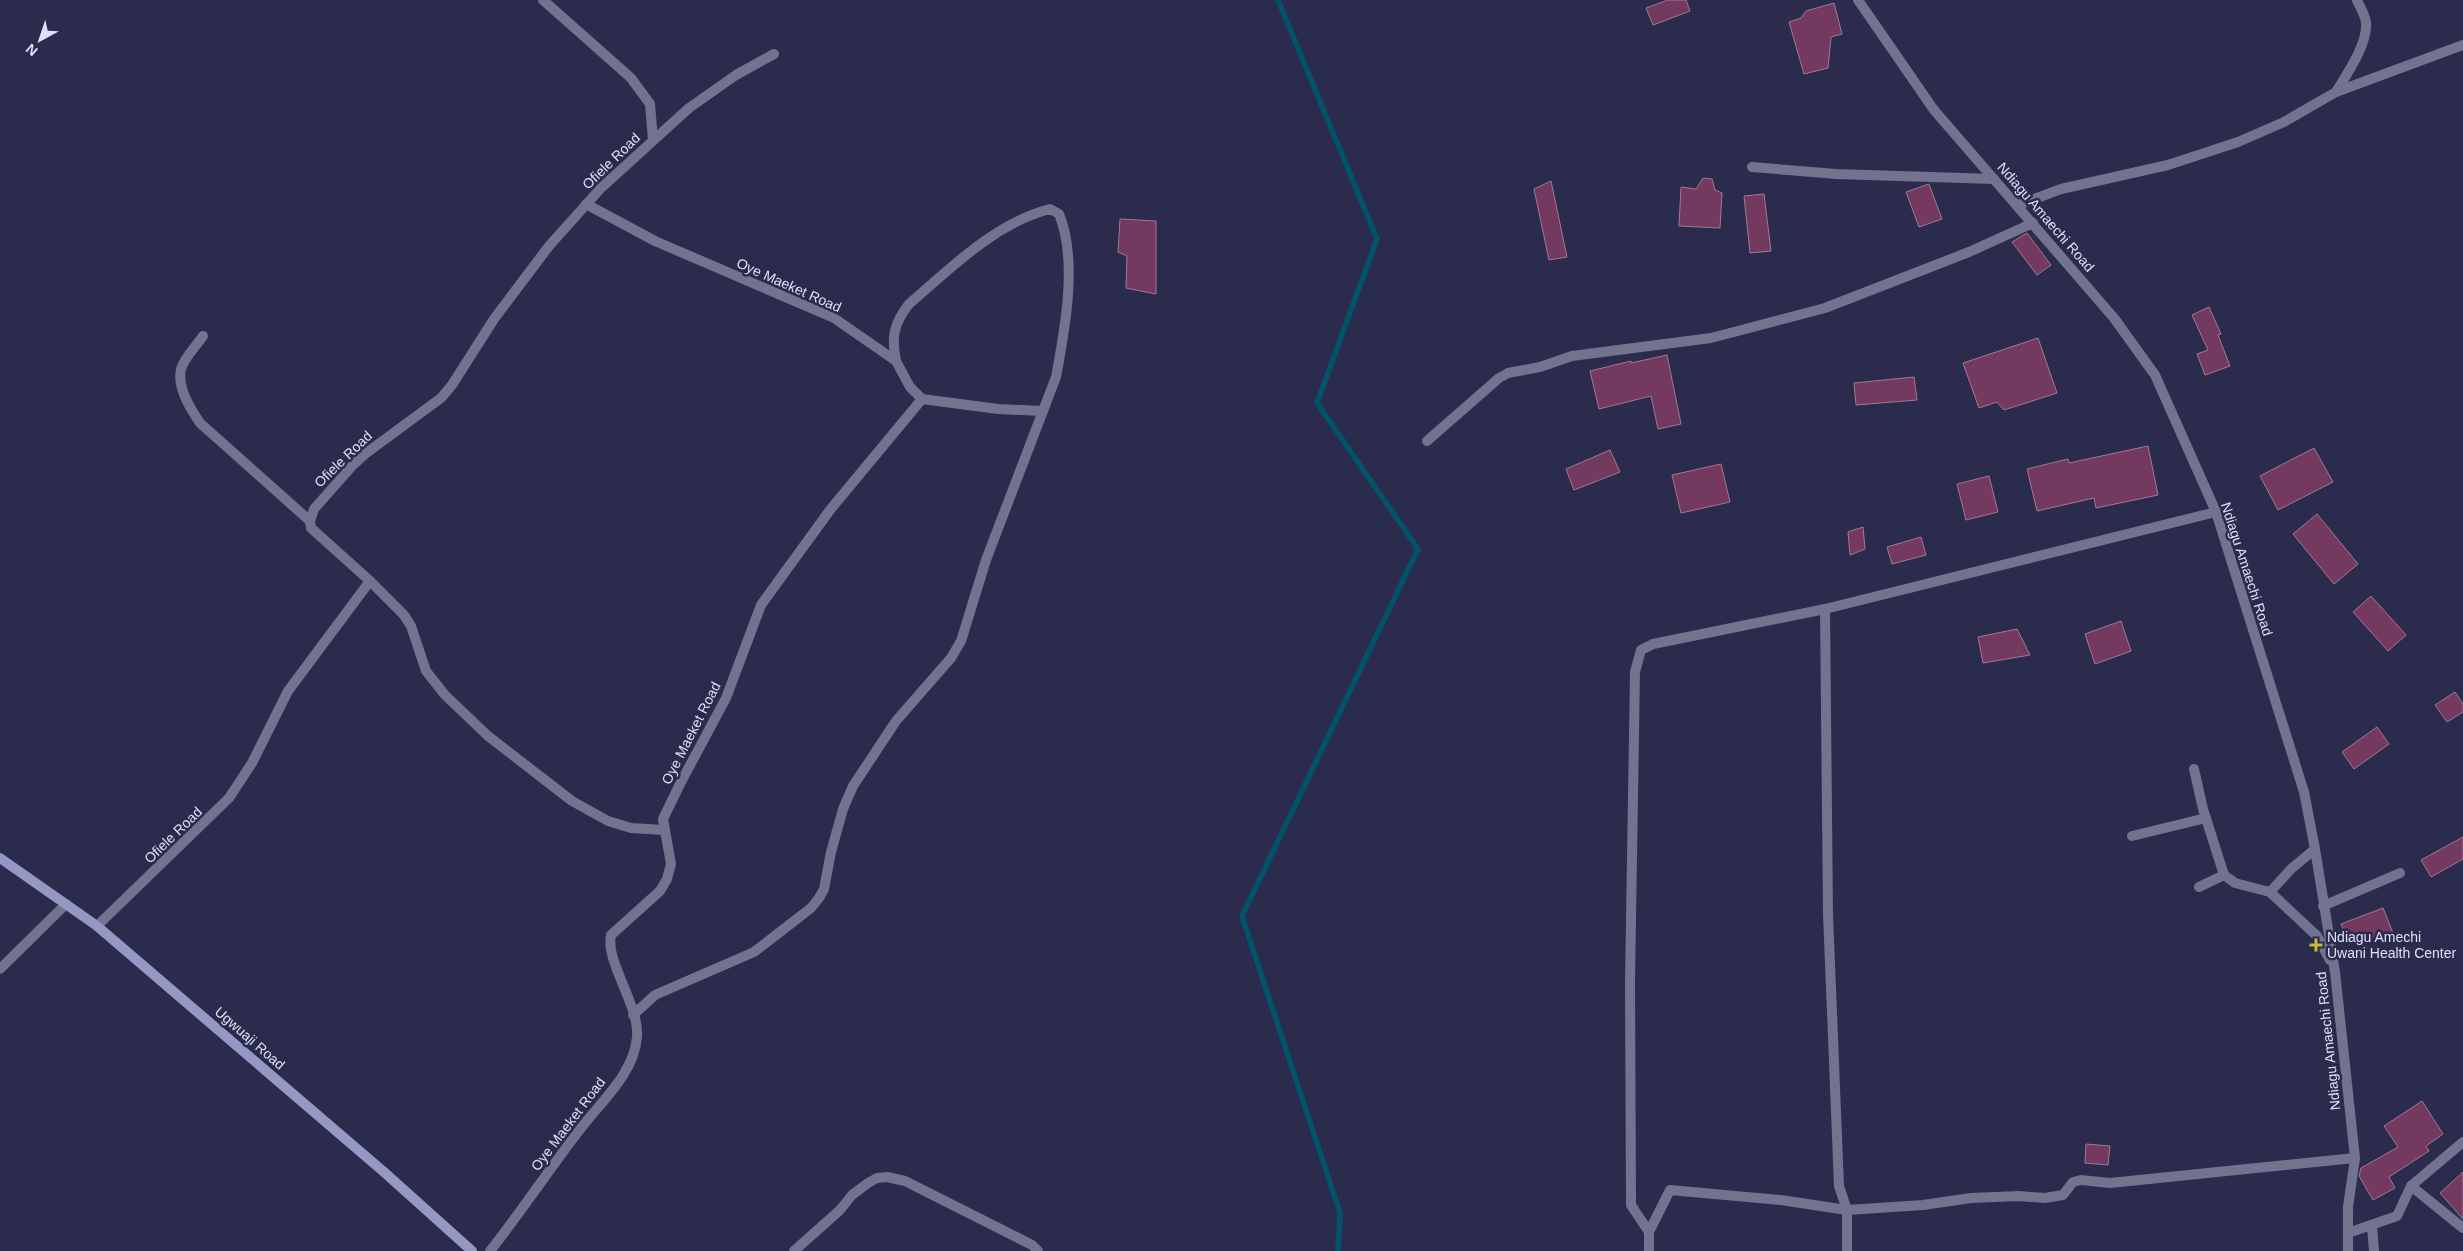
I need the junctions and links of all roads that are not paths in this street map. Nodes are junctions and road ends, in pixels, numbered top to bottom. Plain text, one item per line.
1 (542, 0) edge
2 (1858, 0) edge
3 (2357, 0) edge
4 (2463, 45) edge
5 (774, 54) dead end
6 (2336, 92) junction
7 (653, 140) junction
8 (1752, 167) dead end
9 (1994, 178) junction
10 (586, 204) junction
11 (2018, 206) junction
12 (2033, 223) junction
13 (204, 336) dead end
14 (896, 361) junction
15 (922, 399) junction
16 (1043, 411) junction
17 (1428, 441) dead end
18 (2216, 512) junction
19 (310, 521) junction
20 (370, 582) junction
21 (1825, 609) junction
22 (2194, 769) dead end
23 (2206, 818) junction
24 (664, 830) junction
25 (2132, 836) dead end
26 (2315, 849) junction
27 (0, 858) edge
28 (2400, 873) dead end
29 (2224, 875) junction
30 (2199, 887) dead end
31 (2270, 892) junction
32 (66, 904) junction
33 (2323, 906) junction
34 (97, 926) junction
35 (0, 969) edge
36 (2335, 972) junction
37 (633, 1015) junction
38 (2463, 1142) edge
39 (2355, 1158) junction
40 (2411, 1186) junction
41 (1847, 1210) junction
42 (2372, 1226) junction
43 (2463, 1228) edge
44 (1649, 1232) junction
45 (2348, 1233) junction
46 (472, 1251) edge
47 (490, 1251) edge
48 (794, 1251) edge
49 (1038, 1251) edge
50 (1649, 1251) edge
51 (1847, 1251) edge
52 (2348, 1251) edge
53 (2374, 1251) edge

1 - 7 street
2 - 9 street, Ndiagu Amaechi Road
3 - 6 street
4 - 6 street
5 - 7 street, Ofiele Road
6 - 11 street
7 - 10 street, Ofiele Road
8 - 9 street
9 - 11 street, Ndiagu Amaechi Road
10 - 14 street, Oye Maeket Road
10 - 19 street, Ofiele Road
11 - 12 street, Ndiagu Amaechi Road
12 - 17 street
12 - 18 street, Ndiagu Amaechi Road
13 - 19 street
14 - 15 street, Oye Maeket Road
14 - 16 street
15 - 16 street
15 - 24 street, Oye Maeket Road
16 - 37 street
18 - 21 street
18 - 26 street, Ndiagu Amaechi Road
19 - 20 street
20 - 24 street
20 - 34 street, Ofiele Road
21 - 41 street
21 - 44 street
22 - 23 street
23 - 25 street
23 - 29 street
24 - 37 street, Oye Maeket Road
26 - 31 street
26 - 33 street, Ndiagu Amaechi Road
27 - 32 main road, Ugwuaji Road
28 - 33 street
29 - 30 street
29 - 31 street
31 - 36 street
32 - 34 main road, Ugwuaji Road
32 - 35 street
33 - 36 street, Ndiagu Amaechi Road
34 - 46 main road, Ugwuaji Road
36 - 39 street, Ndiagu Amaechi Road
37 - 47 street, Oye Maeket Road
38 - 40 street
39 - 41 street
39 - 45 street, Ndiagu Amaechi Road
40 - 42 street
40 - 43 street
41 - 44 street
41 - 51 street
42 - 45 street
42 - 53 street
44 - 50 street
45 - 52 street, Ndiagu Amaechi Road
48 - 49 street

